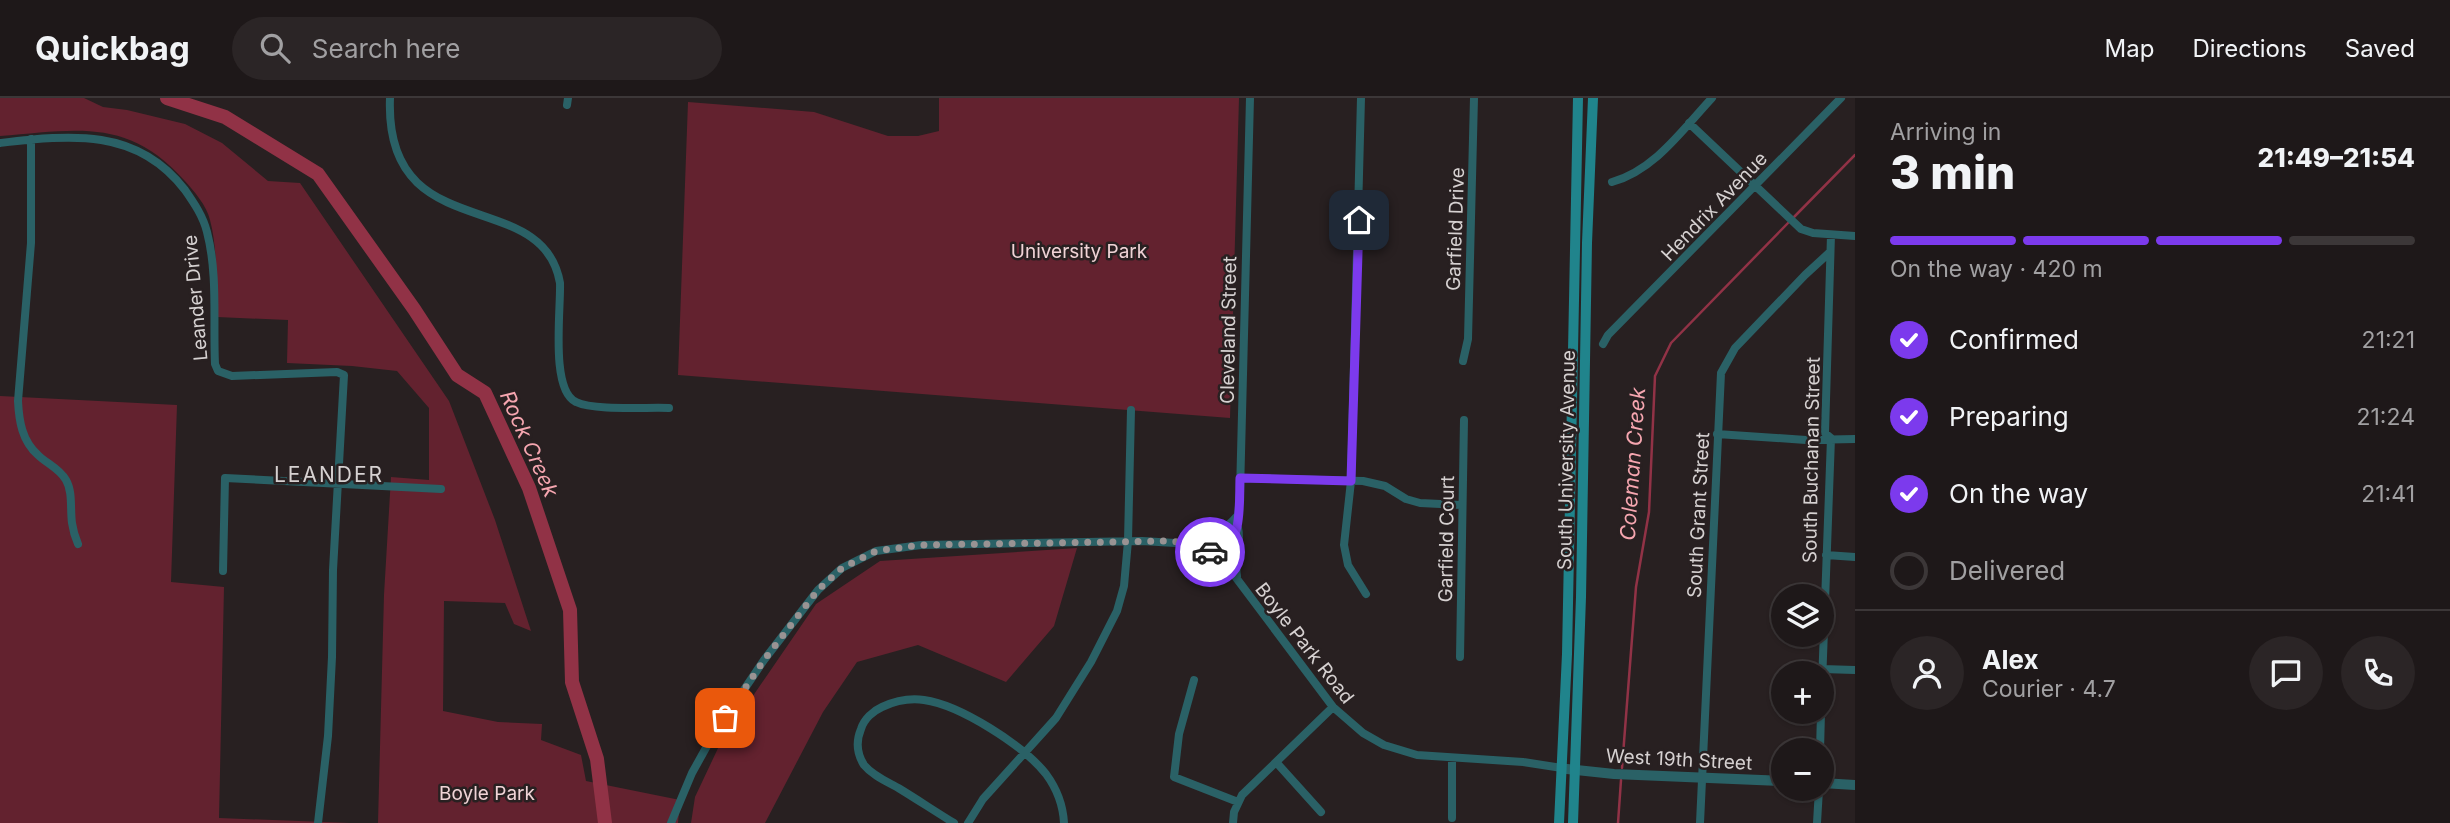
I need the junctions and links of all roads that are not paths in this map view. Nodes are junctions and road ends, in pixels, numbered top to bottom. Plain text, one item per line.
1 (390, 98) edge
2 (1250, 98) edge
3 (1361, 98) edge
4 (1474, 98) edge
5 (1578, 98) edge
6 (1592, 98) edge
7 (1712, 98) edge
8 (1840, 98) edge
9 (1689, 123) junction
10 (31, 139) junction
11 (0, 143) edge
12 (1612, 182) dead end
13 (1755, 186) junction
14 (1830, 235) junction
15 (1855, 236) edge
16 (1830, 252) junction
17 (1603, 344) dead end
18 (1463, 361) dead end
19 (669, 408) dead end
20 (1131, 410) dead end
21 (1464, 420) dead end
22 (1717, 435) junction
23 (1831, 438) junction
24 (1855, 439) edge
25 (1240, 478) junction
26 (1351, 481) junction
27 (337, 483) junction
28 (441, 489) dead end
29 (1461, 505) junction
30 (1238, 515) junction
31 (1238, 526) junction
32 (1128, 541) junction
33 (1181, 541) junction
34 (78, 544) dead end
35 (1826, 555) junction
36 (1219, 556) junction
37 (1855, 556) edge
38 (222, 571) dead end
39 (1239, 583) junction
40 (1366, 594) dead end
41 (1460, 657) dead end
42 (1822, 661) edge
43 (1834, 669) edge
44 (1855, 670) edge
45 (1194, 680) dead end
46 (1333, 707) junction
47 (1024, 753) junction
48 (1452, 758) junction
49 (1276, 762) junction
50 (1562, 768) junction
51 (1574, 770) junction
52 (1702, 778) junction
53 (1771, 781) edge
54 (1834, 784) edge
55 (1855, 785) edge
56 (1818, 801) edge
57 (1238, 802) junction
58 (1321, 812) dead end
59 (1452, 818) dead end
60 (318, 823) edge
61 (671, 823) edge
62 (954, 823) edge
63 (968, 823) edge
64 (1064, 823) edge
65 (1233, 823) edge
66 (1559, 823) edge
67 (1573, 823) edge
68 (1700, 823) edge
69 (1817, 823) edge

1 - 19 street
2 - 25 street, Cleveland Street
3 - 26 street
4 - 18 street, Garfield Drive
5 - 50 main road, South University Avenue
6 - 51 main road, South University Avenue
7 - 9 street
8 - 13 street, Hendrix Avenue
9 - 12 street
9 - 13 street
10 - 11 street, Leander Drive
10 - 27 street, Leander Drive
10 - 34 street
13 - 14 street
13 - 17 street, Hendrix Avenue
14 - 15 street
14 - 16 street, South Buchanan Street
16 - 22 street, South Grant Street
16 - 23 street, South Buchanan Street
20 - 32 street
21 - 29 street, Garfield Court
22 - 23 street
22 - 52 street, South Grant Street
23 - 24 street
23 - 35 street, South Buchanan Street
25 - 26 street
25 - 30 street, Cleveland Street
26 - 29 street
26 - 40 street
27 - 28 street
27 - 38 street
27 - 60 street, Leander Drive
29 - 41 street, Garfield Court
30 - 31 street, Cleveland Street
30 - 33 street
31 - 36 street
31 - 39 street, Cleveland Street
32 - 33 street
32 - 47 street
32 - 61 street
33 - 36 street
35 - 37 street
35 - 42 street, South Buchanan Street
36 - 39 street, Boyle Park Road
39 - 46 street, Boyle Park Road
43 - 44 street
45 - 57 street
46 - 48 street, Boyle Park Road
46 - 49 street
47 - 62 street
47 - 63 street
47 - 64 street
48 - 50 street, Boyle Park Road
48 - 59 street
49 - 57 street
49 - 58 street
50 - 51 street, West 19th Street
50 - 66 main road, South University Avenue
51 - 52 street, West 19th Street
51 - 67 main road, South University Avenue
52 - 53 street, West 19th Street
52 - 68 street, South Grant Street
54 - 55 street
56 - 69 street
57 - 65 street

